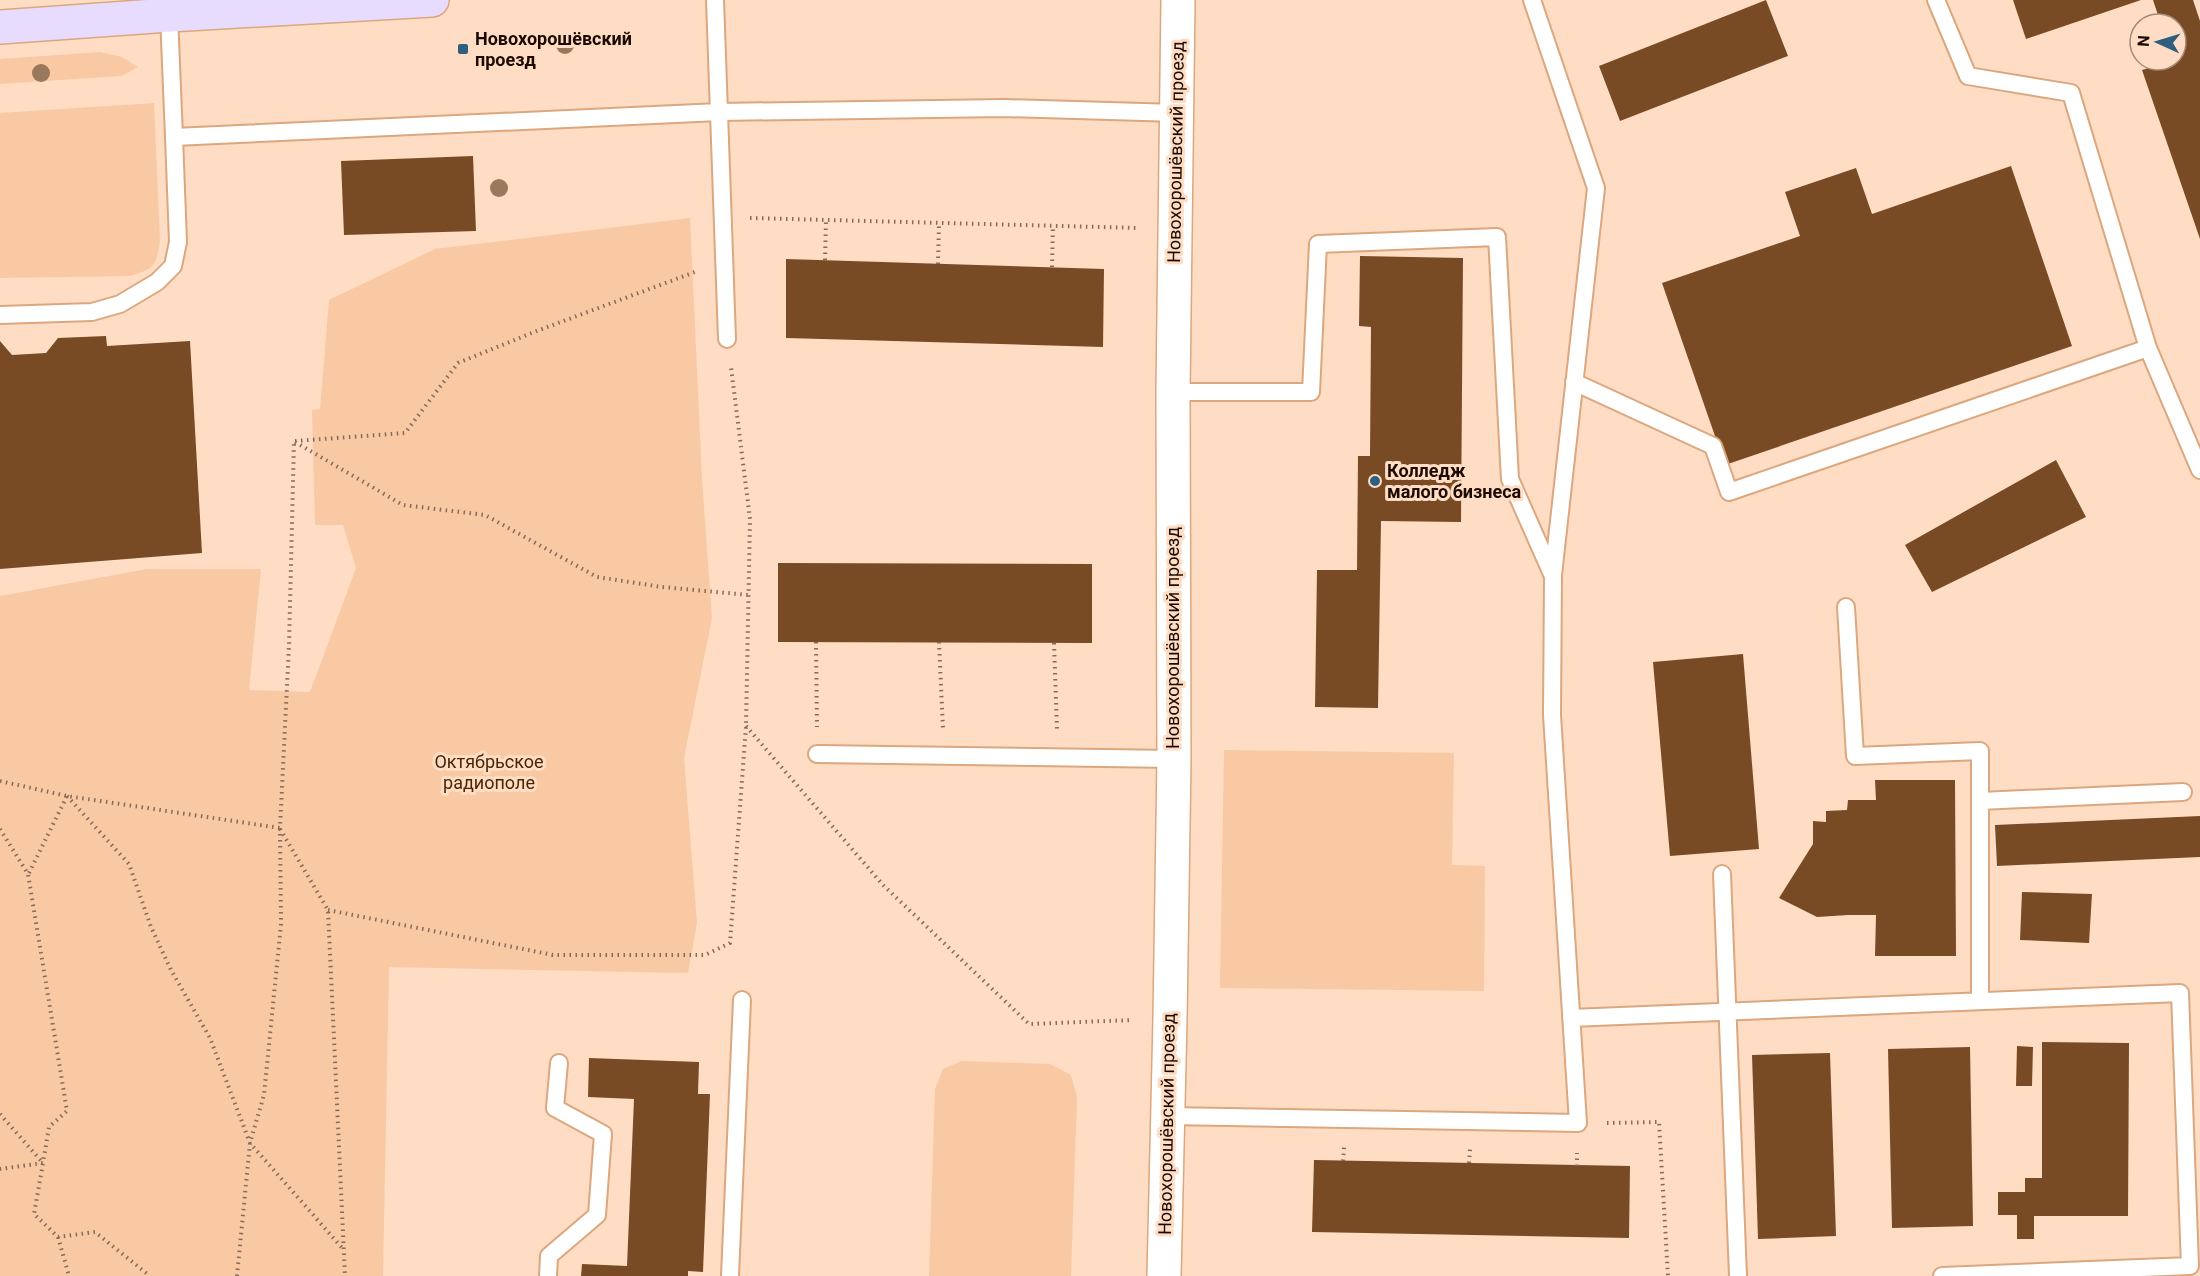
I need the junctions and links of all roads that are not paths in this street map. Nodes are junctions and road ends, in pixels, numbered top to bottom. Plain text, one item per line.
1 (432, 0) edge
2 (715, 0) edge
3 (1178, 0) edge
4 (1532, 0) edge
5 (1936, 0) edge
6 (169, 15) junction
7 (0, 27) edge
8 (719, 112) junction
9 (1177, 113) junction
10 (174, 137) junction
11 (0, 315) edge
12 (727, 339) road end
13 (2148, 348) junction
14 (1574, 382) junction
15 (1173, 392) junction
16 (2200, 470) edge
17 (1552, 575) junction
18 (1846, 608) dead end
19 (817, 754) road end
20 (1174, 759) junction
21 (2183, 792) dead end
22 (1980, 801) junction
23 (1722, 874) dead end
24 (742, 1000) dead end
25 (1980, 1001) junction
26 (1727, 1011) junction
27 (1571, 1018) junction
28 (559, 1063) dead end
29 (1167, 1116) junction
30 (548, 1276) edge
31 (730, 1276) edge
32 (1164, 1276) edge
33 (1738, 1276) edge
34 (1942, 1276) edge

1 - 6 street
2 - 8 lane
3 - 9 street, Новохорошёвский проезд
4 - 14 lane
5 - 13 lane
6 - 7 street
6 - 10 lane
8 - 9 lane
8 - 10 lane
8 - 12 lane
9 - 15 street, Новохорошёвский проезд
10 - 11 lane
13 - 14 lane
13 - 16 lane
14 - 17 lane
15 - 17 lane
15 - 20 street, Новохорошёвский проезд
17 - 27 lane
18 - 22 lane
19 - 20 lane
20 - 29 street, Новохорошёвский проезд
21 - 22 lane
22 - 25 lane
23 - 26 lane
24 - 31 lane
25 - 26 lane
25 - 34 lane
26 - 27 lane
26 - 33 lane
27 - 29 lane
28 - 30 lane
29 - 32 street, Новохорошёвский проезд

